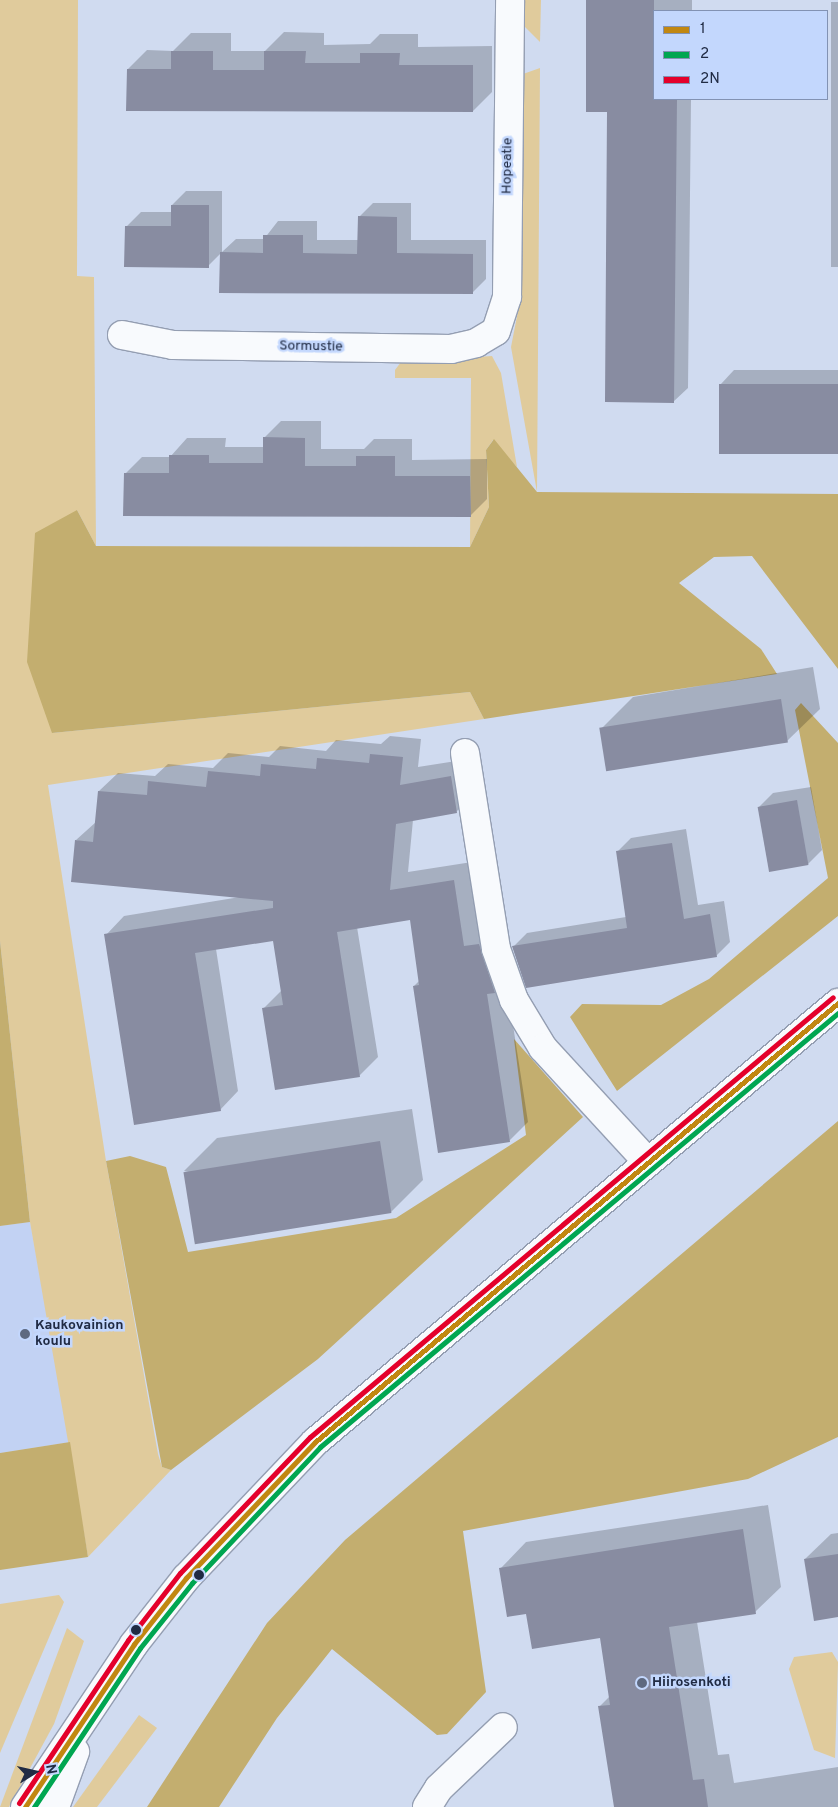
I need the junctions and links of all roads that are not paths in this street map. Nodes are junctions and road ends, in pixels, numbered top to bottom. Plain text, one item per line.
1 (510, 0) edge
2 (496, 331) joint
3 (122, 335) dead end
4 (465, 753) dead end
5 (838, 1004) edge
6 (648, 1162) junction
7 (86, 1720) junction
8 (503, 1727) dead end
9 (25, 1807) edge
10 (55, 1807) edge
11 (427, 1807) edge

1 - 2 street, Hopeatie
2 - 3 street, Sormustie
4 - 6 street
5 - 6 street
6 - 7 street
7 - 9 street
7 - 10 street
8 - 11 street

